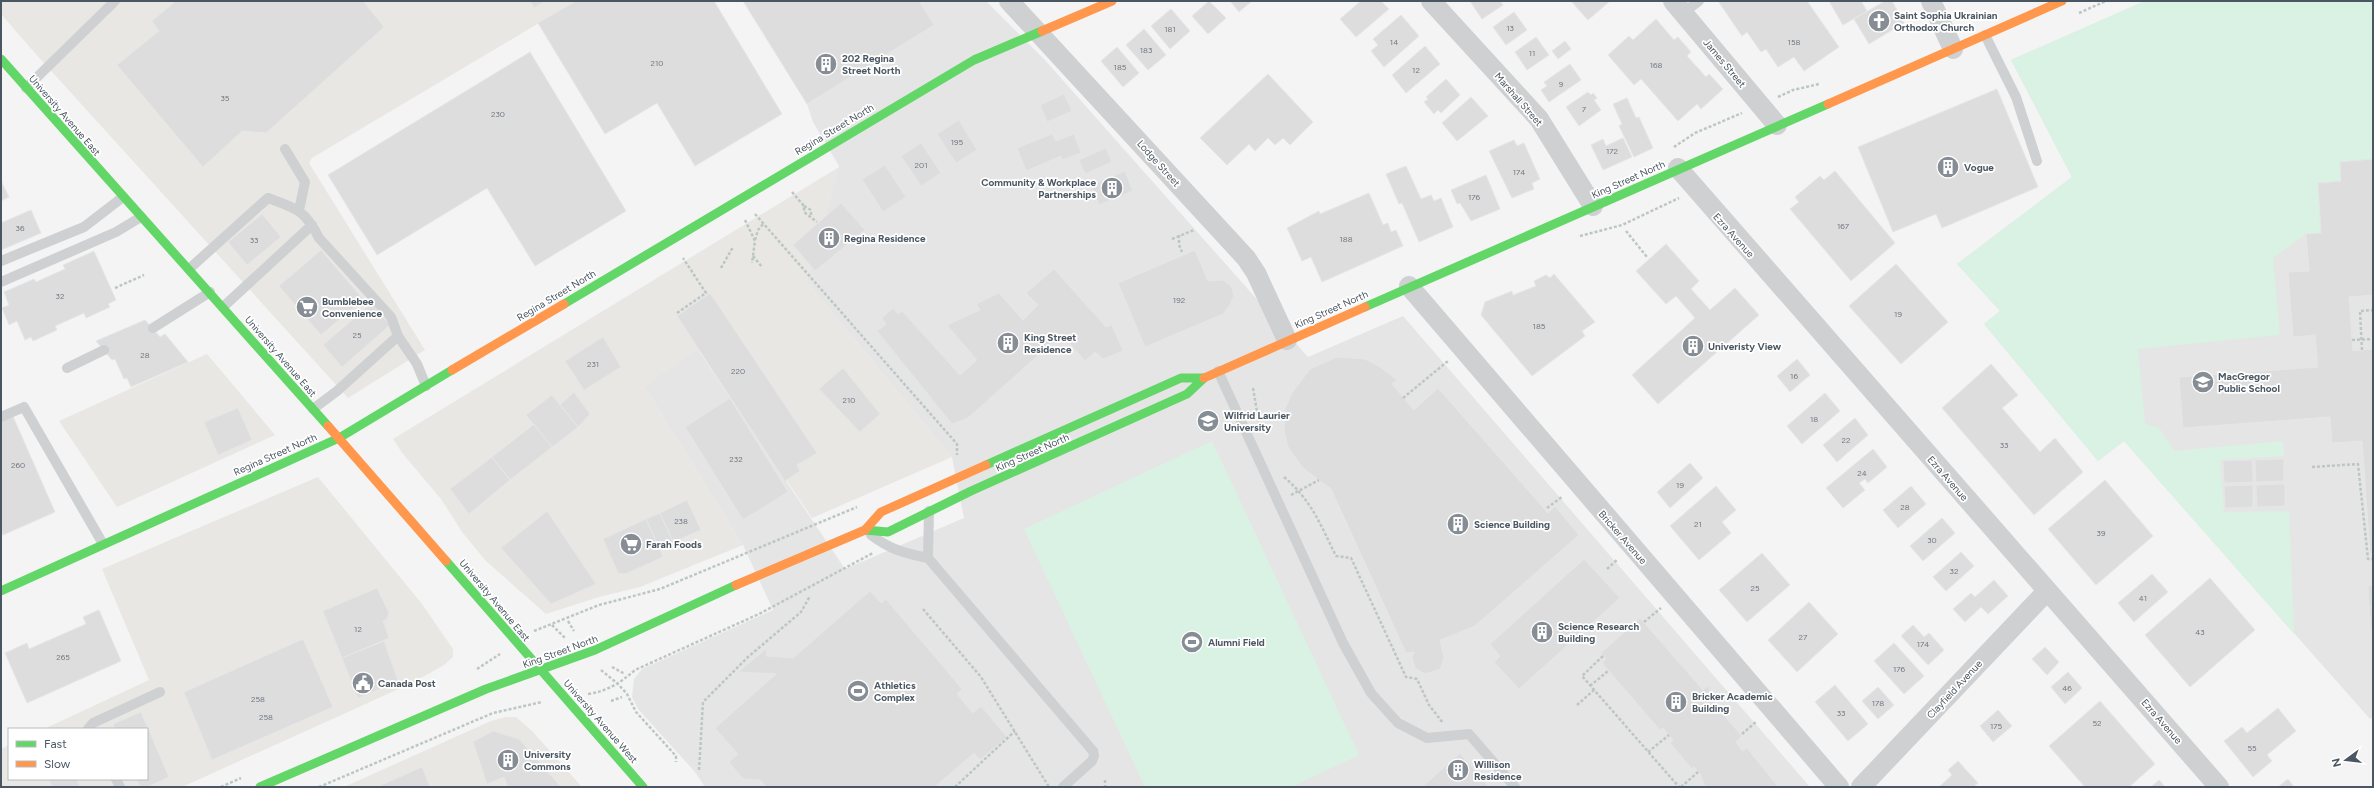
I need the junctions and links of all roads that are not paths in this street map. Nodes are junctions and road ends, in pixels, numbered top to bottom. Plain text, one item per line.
1 (115, 1) edge
2 (1008, 1) edge
3 (1112, 1) edge
4 (1431, 1) edge
5 (1699, 1) edge
6 (1931, 1) edge
7 (2062, 1) edge
8 (1678, 7) edge
9 (1037, 33) junction
10 (1985, 35) junction
11 (1953, 49) junction
12 (1, 59) edge
13 (26, 88) junction
14 (1777, 125) junction
15 (285, 149) dead end
16 (2037, 161) dead end
17 (1678, 168) junction
18 (123, 197) junction
19 (1593, 206) junction
20 (299, 210) junction
21 (141, 216) junction
22 (312, 224) junction
23 (1, 261) edge
24 (189, 269) junction
25 (1, 282) edge
26 (1409, 286) junction
27 (210, 292) junction
28 (223, 307) junction
29 (153, 328) dead end
30 (398, 336) junction
31 (1288, 340) junction
32 (104, 350) dead end
33 (67, 368) dead end
34 (1218, 371) junction
35 (1203, 378) junction
36 (426, 386) junction
37 (313, 409) junction
38 (1, 417) edge
39 (339, 438) junction
40 (929, 511) junction
41 (865, 530) junction
42 (103, 544) junction
43 (928, 558) junction
44 (1, 591) edge
45 (2046, 591) junction
46 (541, 670) junction
47 (160, 692) dead end
48 (89, 728) edge
49 (260, 787) edge
50 (643, 787) edge
51 (1063, 787) edge
52 (1515, 787) edge
53 (1839, 787) edge
54 (1861, 787) edge
55 (2219, 787) edge

1 - 13 lane
2 - 9 street, Lodge Street
3 - 9 main road, Regina Street North
4 - 19 street, Marshall Street
5 - 8 lane
6 - 11 street
7 - 10 main road, King Street North
8 - 14 street, James Street
9 - 31 street, Lodge Street
9 - 36 main road, Regina Street North
10 - 11 main road, King Street North
10 - 16 lane
11 - 14 main road, King Street North
12 - 13 main road, University Avenue East
13 - 18 main road, University Avenue East
14 - 17 main road, King Street North
15 - 20 lane
17 - 19 main road, King Street North
17 - 45 street, Ezra Avenue
18 - 21 main road, University Avenue East
18 - 23 lane
19 - 26 main road, King Street North
20 - 22 lane
20 - 24 lane
21 - 24 main road, University Avenue East
21 - 25 lane
22 - 28 lane
22 - 30 lane
24 - 27 main road, University Avenue East
26 - 31 main road, King Street North
26 - 53 street, Bricker Avenue
27 - 28 main road, University Avenue East
27 - 29 lane
28 - 37 main road, University Avenue East
30 - 36 lane
30 - 37 lane
31 - 34 main road, King Street North
32 - 33 lane
34 - 35 main road, King Street North
34 - 52 lane
35 - 40 main road, King Street North
35 - 41 main road, King Street North
36 - 39 main road, Regina Street North
37 - 39 main road, University Avenue East
38 - 42 lane
39 - 42 main road, Regina Street North
39 - 46 main road, University Avenue East
40 - 41 main road, King Street North
40 - 43 lane
41 - 43 lane
41 - 46 main road, King Street North
42 - 44 main road, Regina Street North
43 - 51 lane
45 - 54 street, Clayfield Avenue
45 - 55 street, Ezra Avenue
46 - 49 main road, King Street North
46 - 50 main road, University Avenue West
47 - 48 lane

